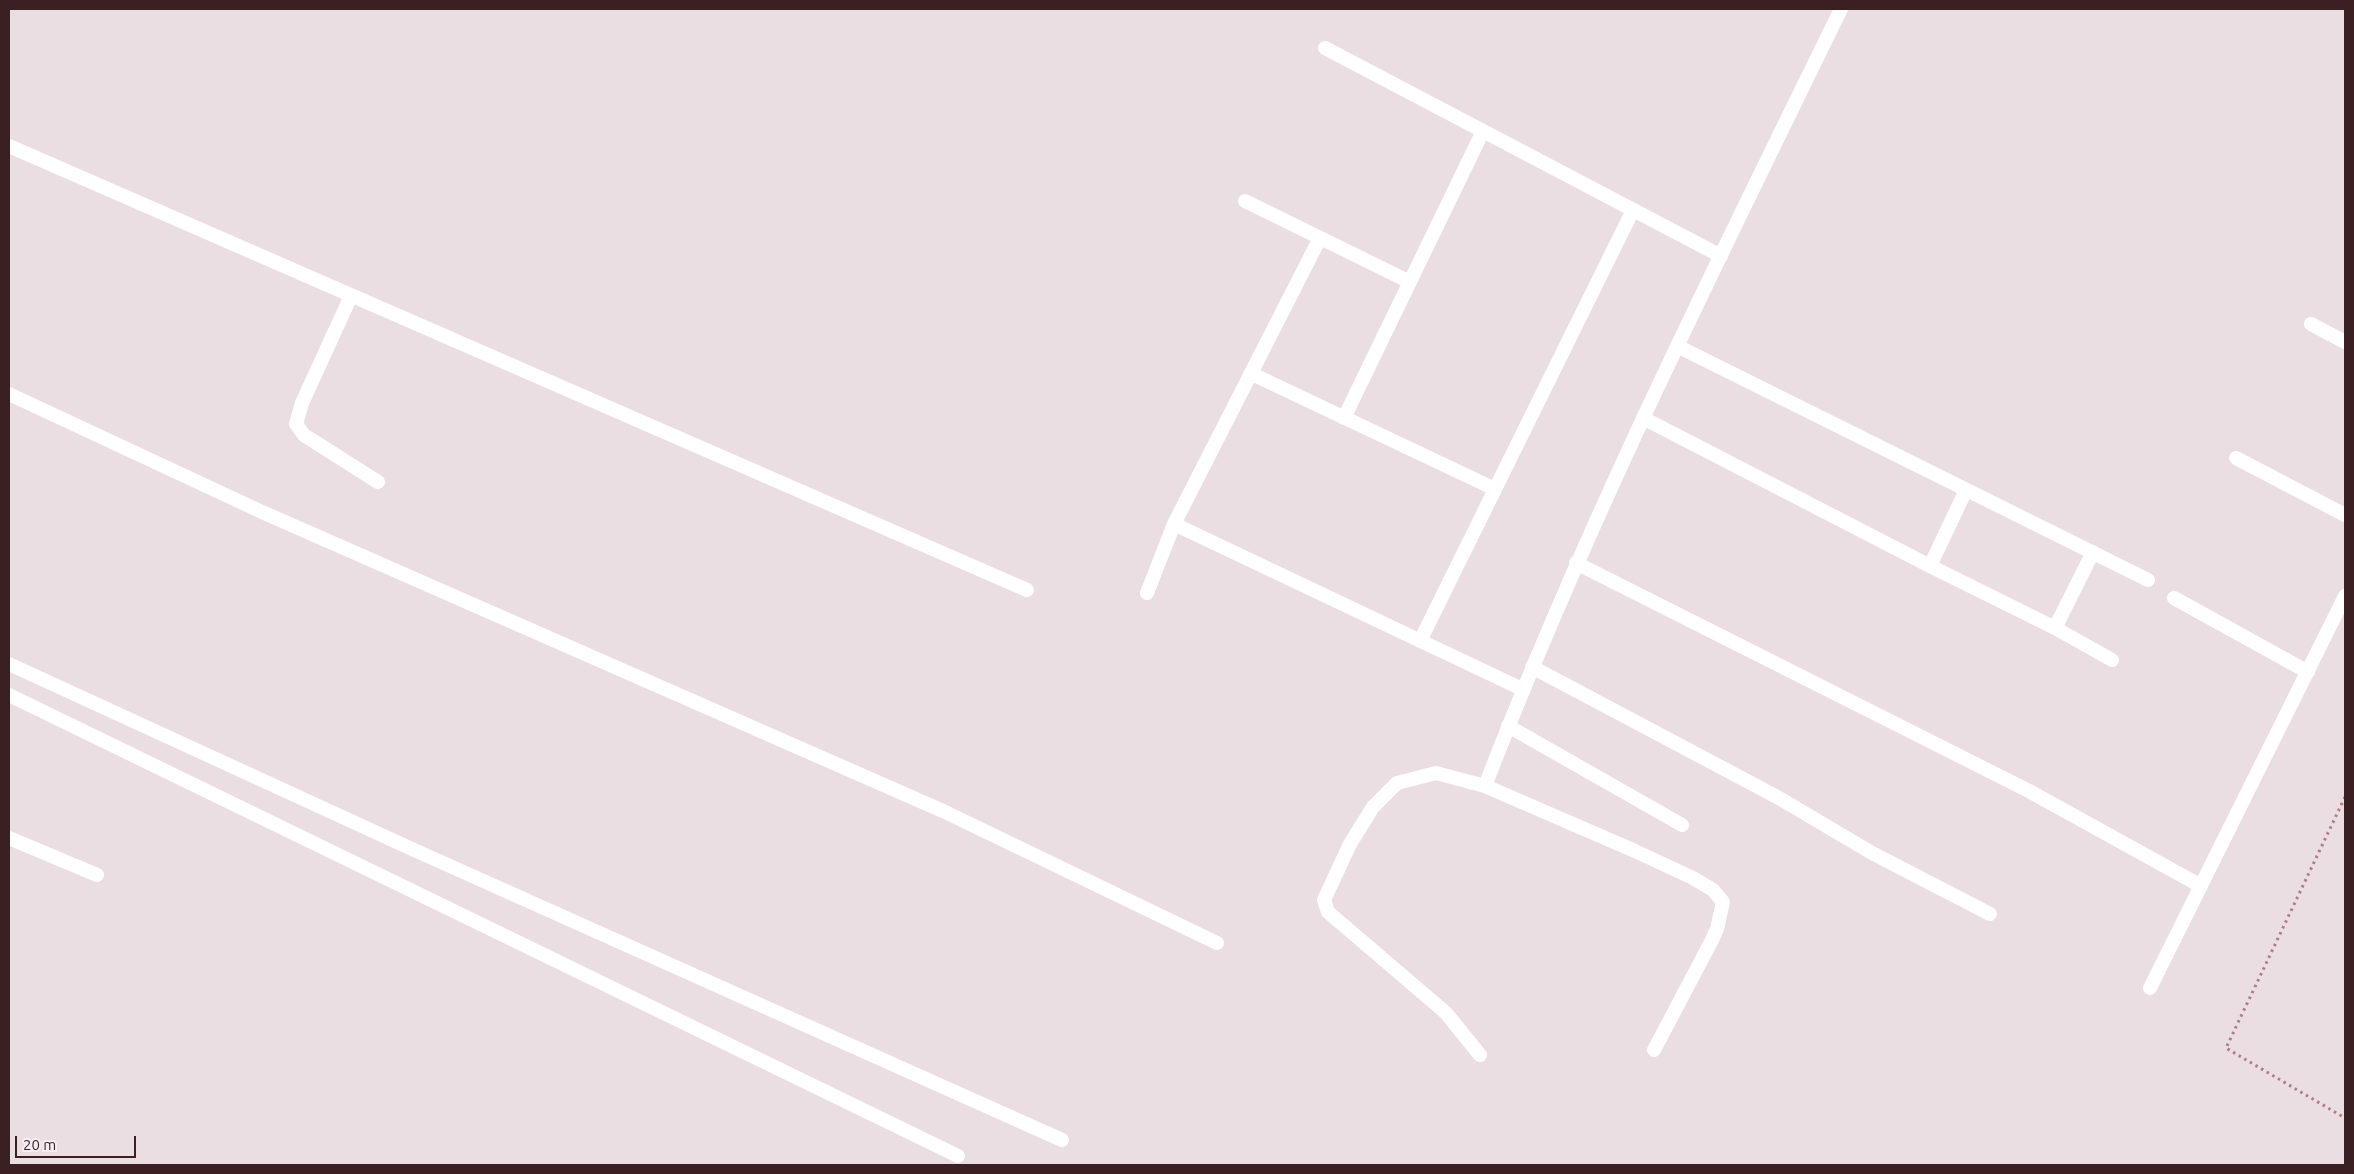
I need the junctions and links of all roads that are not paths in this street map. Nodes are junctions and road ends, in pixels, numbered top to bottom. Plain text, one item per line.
1 (1841, 9) edge
2 (1326, 48) dead end
3 (1483, 131) junction
4 (9, 146) edge
5 (1245, 201) dead end
6 (1633, 210) junction
7 (1320, 238) junction
8 (1721, 256) junction
9 (1410, 282) junction
10 (351, 296) junction
11 (2311, 324) dead end
12 (2345, 342) edge
13 (1677, 346) junction
14 (1252, 374) junction
15 (9, 394) edge
16 (1344, 418) junction
17 (1643, 418) junction
18 (2236, 458) dead end
19 (378, 482) dead end
20 (1495, 490) junction
21 (1966, 490) junction
22 (2345, 514) edge
23 (1174, 524) junction
24 (2093, 552) junction
25 (1576, 563) junction
26 (1930, 566) junction
27 (2148, 580) dead end
28 (1027, 590) dead end
29 (1147, 593) dead end
30 (2345, 596) edge
31 (2174, 598) dead end
32 (2056, 628) junction
33 (1420, 641) junction
34 (2112, 660) dead end
35 (9, 664) edge
36 (1532, 667) junction
37 (2308, 672) junction
38 (1522, 689) junction
39 (9, 695) edge
40 (1508, 726) junction
41 (1486, 786) junction
42 (1682, 825) dead end
43 (9, 838) edge
44 (97, 875) dead end
45 (2201, 886) junction
46 (1990, 914) dead end
47 (1217, 943) dead end
48 (2150, 988) dead end
49 (1654, 1050) dead end
50 (1480, 1055) dead end
51 (1062, 1140) dead end
52 (958, 1156) dead end

1 - 8 street
2 - 3 street
3 - 6 street
3 - 9 street
4 - 10 street
5 - 7 street
6 - 8 street
6 - 20 street
7 - 9 street
7 - 14 street
8 - 13 street
9 - 16 street
10 - 19 street
10 - 28 street
11 - 12 street
13 - 17 street
13 - 21 street
14 - 16 street
14 - 23 street
15 - 47 street
16 - 20 street
17 - 25 street
17 - 26 street
18 - 22 street
20 - 33 street
21 - 24 street
21 - 26 street
23 - 29 street
23 - 33 street
24 - 27 street
24 - 32 street
25 - 36 street
25 - 45 street
26 - 32 street
30 - 37 street
31 - 37 street
32 - 34 street
33 - 38 street
35 - 51 street
36 - 38 street
36 - 46 street
37 - 45 street
38 - 40 street
39 - 52 street
40 - 41 street
40 - 42 street
41 - 49 street
41 - 50 street
43 - 44 street
45 - 48 street

